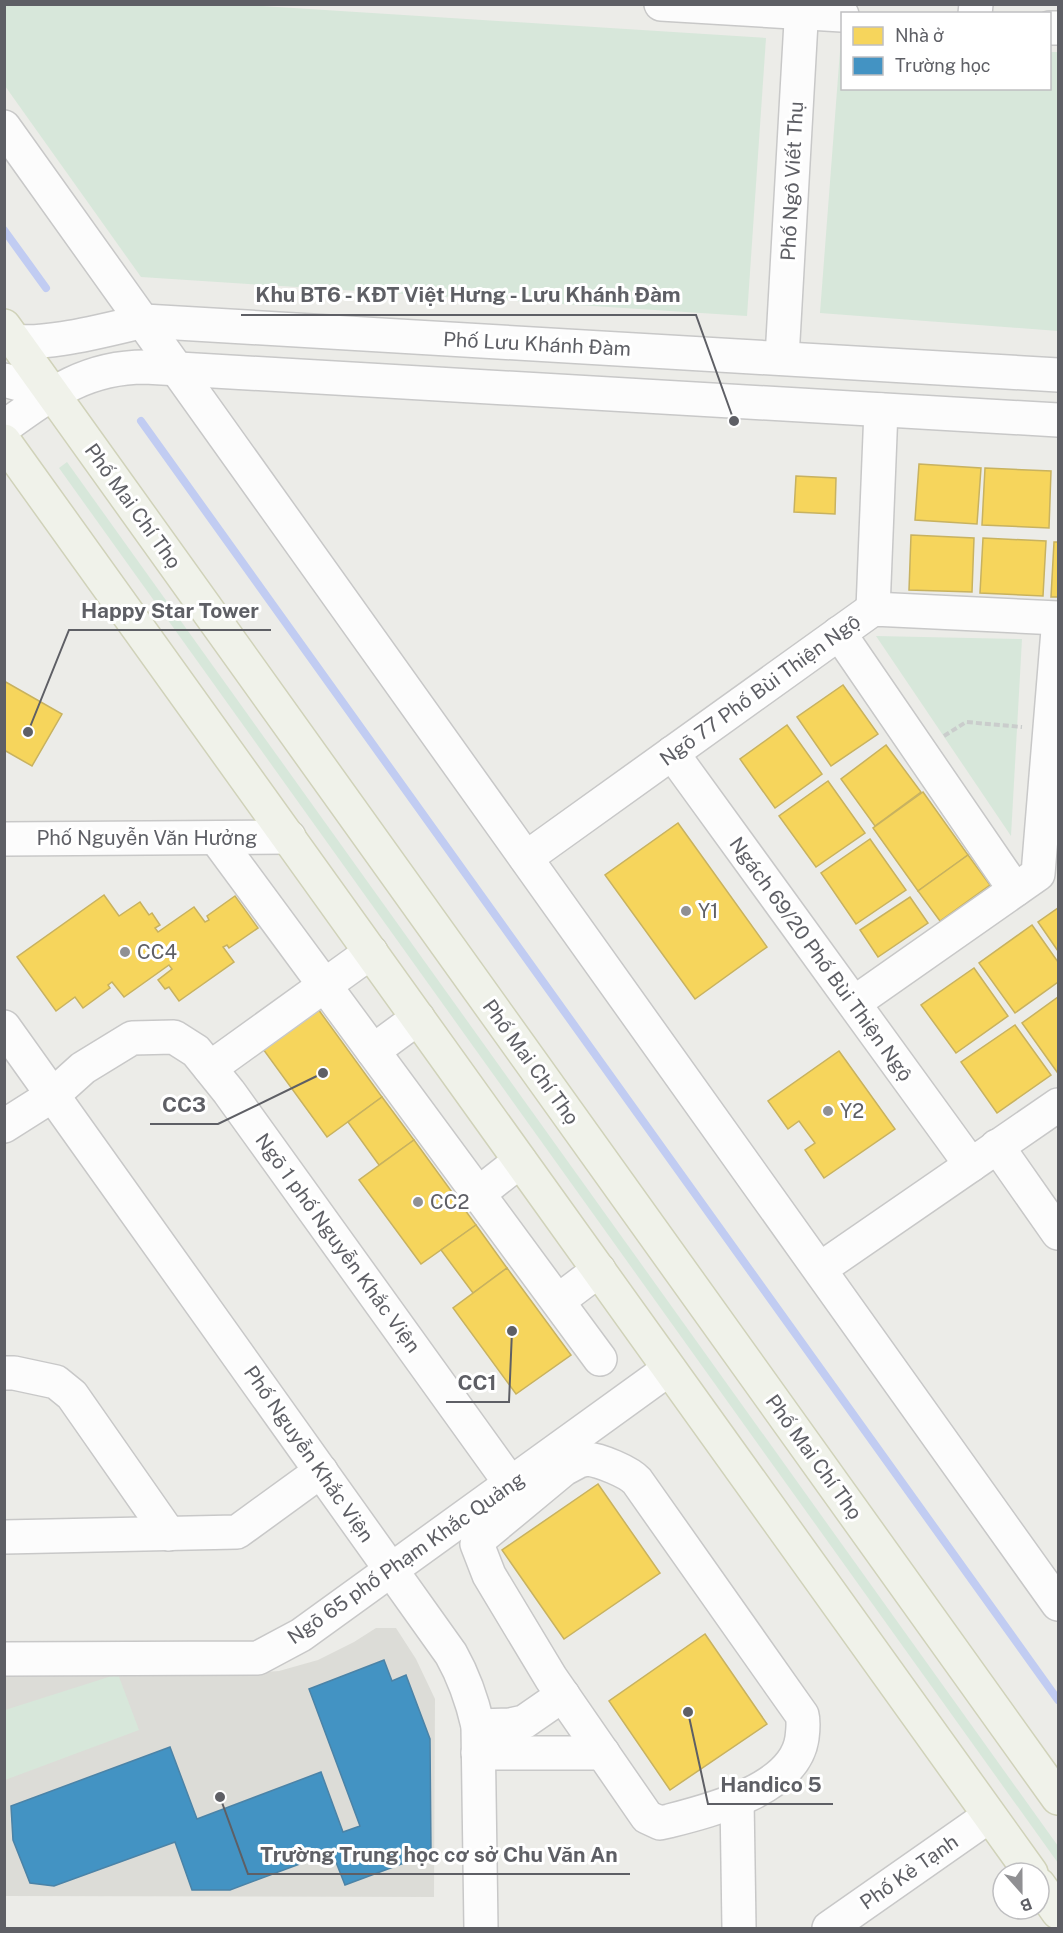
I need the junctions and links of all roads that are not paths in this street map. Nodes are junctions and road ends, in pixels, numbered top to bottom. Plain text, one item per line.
1 (661, 4) edge
2 (802, 9) edge
3 (841, 15) edge
4 (4, 127) edge
5 (144, 321) junction
6 (8, 336) edge
7 (782, 358) junction
8 (176, 369) junction
9 (4, 374) edge
10 (1059, 375) edge
11 (4, 380) edge
12 (52, 393) junction
13 (881, 410) junction
14 (1059, 420) edge
15 (4, 427) edge
16 (4, 441) edge
17 (873, 609) junction
18 (1059, 618) edge
19 (1059, 630) edge
20 (839, 633) junction
21 (672, 753) junction
22 (289, 837) junction
23 (216, 838) junction
24 (4, 839) edge
25 (526, 858) junction
26 (1015, 890) junction
27 (370, 952) junction
28 (324, 985) junction
29 (854, 1003) junction
30 (418, 1018) junction
31 (4, 1027) edge
32 (373, 1051) junction
33 (210, 1068) junction
34 (53, 1095) junction
35 (1059, 1105) edge
36 (4, 1126) edge
37 (997, 1146) junction
38 (520, 1161) junction
39 (970, 1165) junction
40 (478, 1194) junction
41 (1059, 1233) edge
42 (820, 1269) junction
43 (599, 1270) junction
44 (558, 1301) junction
45 (600, 1359) dead end
46 (669, 1369) junction
47 (4, 1374) edge
48 (321, 1471) junction
49 (511, 1484) junction
50 (169, 1534) junction
51 (4, 1537) edge
52 (391, 1570) junction
53 (1059, 1604) edge
54 (4, 1659) edge
55 (563, 1695) junction
56 (478, 1740) junction
57 (603, 1753) junction
58 (1059, 1798) edge
59 (737, 1799) junction
60 (989, 1816) junction
61 (1021, 1861) edge
62 (481, 1929) edge
63 (739, 1929) edge
64 (829, 1929) edge

1 - 2 street
2 - 3 street
2 - 7 street, Phố Ngô Viết Thụ
4 - 5 street
5 - 6 street, Phố Lưu Khánh Đàm
5 - 7 street, Phố Lưu Khánh Đàm
5 - 8 street
6 - 9 street
6 - 12 main road, Phố Mai Chí Thọ
7 - 10 street, Phố Lưu Khánh Đàm
8 - 12 street
8 - 13 street
8 - 25 street
11 - 12 street
12 - 15 street
12 - 58 main road, Phố Mai Chí Thọ
13 - 14 street
13 - 17 street
16 - 22 main road
17 - 18 street, Ngõ 77 Phố Bùi Thiện Ngộ
17 - 20 street, Ngõ 77 Phố Bùi Thiện Ngộ
19 - 26 street
20 - 21 street, Ngõ 77 Phố Bùi Thiện Ngộ
20 - 26 street
21 - 25 street, Ngõ 77 Phố Bùi Thiện Ngộ
21 - 29 street, Ngách 69/20 Phố Bùi Thiện Ngộ
22 - 23 street, Phố Nguyễn Văn Hưởng
22 - 27 main road
23 - 24 street, Phố Nguyễn Văn Hưởng
23 - 28 street
25 - 42 street
26 - 29 street
27 - 28 street
27 - 30 main road
28 - 32 street
28 - 33 street
29 - 39 street, Ngách 69/20 Phố Bùi Thiện Ngộ
30 - 32 street
30 - 38 main road
31 - 34 street, Phố Nguyễn Khắc Viện
32 - 40 street
33 - 34 street, Ngõ 1 phố Nguyễn Khắc Viện
33 - 49 street, Ngõ 1 phố Nguyễn Khắc Viện
34 - 36 street, Ngõ 1 phố Nguyễn Khắc Viện
34 - 48 street, Phố Nguyễn Khắc Viện
35 - 37 street
37 - 39 street
37 - 41 street
38 - 40 street
38 - 43 main road
39 - 42 street
40 - 44 street
42 - 53 street
43 - 44 street
43 - 46 main road
44 - 45 street
46 - 49 street, Ngõ 65 phố Phạm Khắc Quảng
46 - 60 main road
47 - 50 street
48 - 50 street
48 - 52 street, Phố Nguyễn Khắc Viện
49 - 52 street, Ngõ 65 phố Phạm Khắc Quảng
50 - 51 street
52 - 54 street, Ngõ 65 phố Phạm Khắc Quảng
52 - 56 street, Phố Nguyễn Khắc Viện
55 - 56 street
55 - 57 street
55 - 59 street
56 - 57 street
56 - 62 street, Phố Nguyễn Khắc Viện
57 - 59 street
59 - 63 street
60 - 61 main road
60 - 64 street, Phố Kẻ Tạnh

